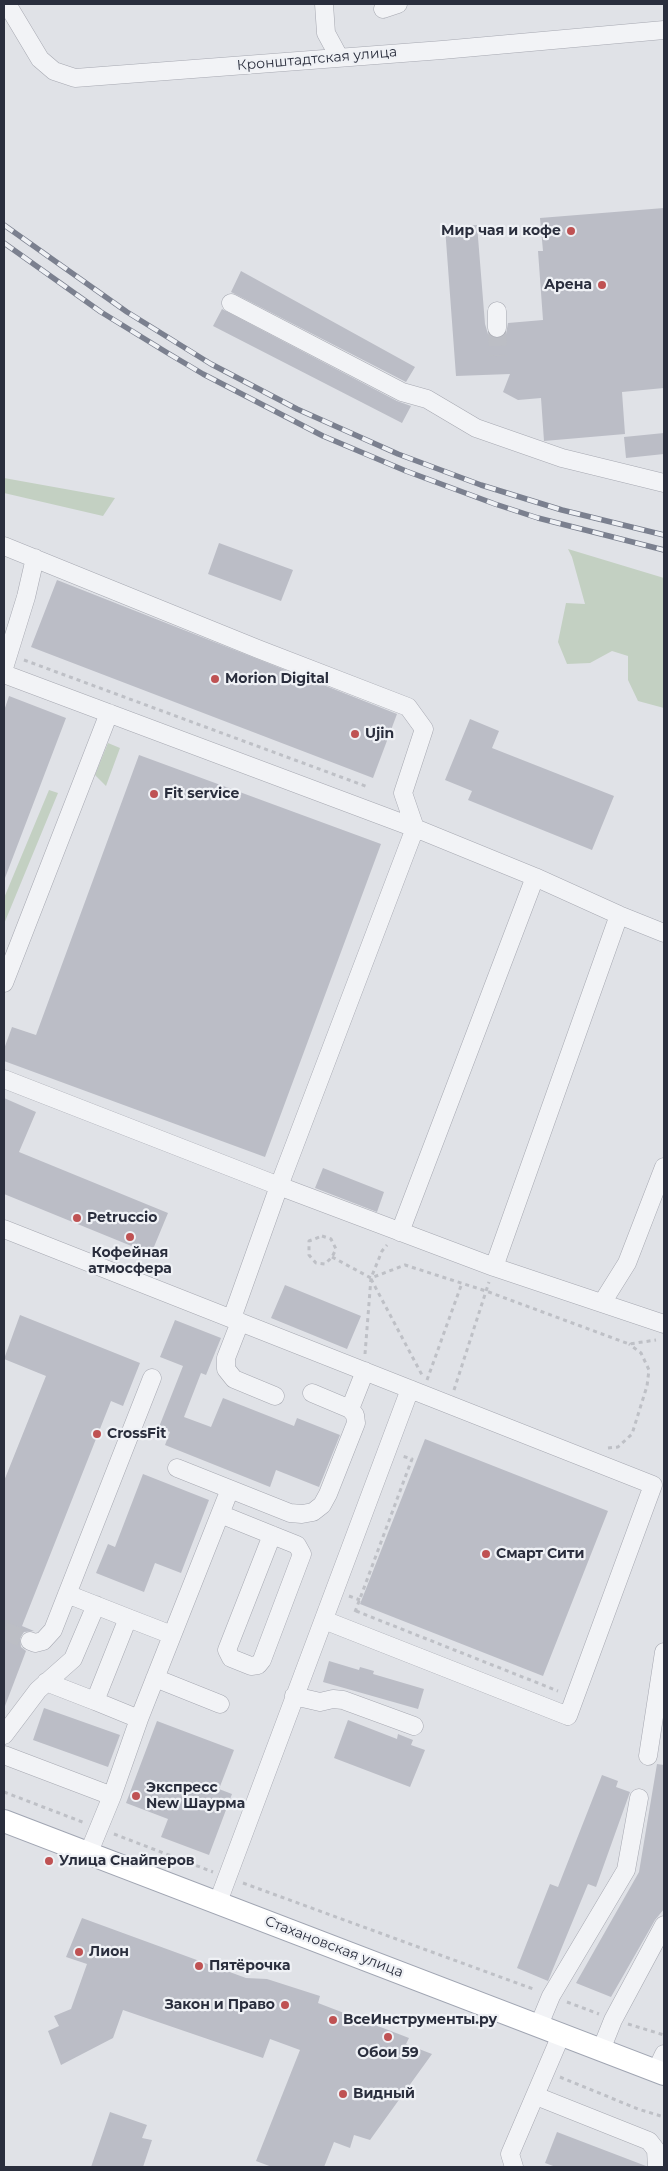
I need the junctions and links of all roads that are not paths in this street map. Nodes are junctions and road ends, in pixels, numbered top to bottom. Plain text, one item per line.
1 (7, 4) edge
2 (324, 4) edge
3 (664, 30) edge
4 (339, 57) junction
5 (231, 303) dead end
6 (664, 483) edge
7 (4, 546) edge
8 (35, 558) junction
9 (4, 668) edge
10 (4, 674) edge
11 (109, 713) junction
12 (415, 828) junction
13 (535, 877) junction
14 (619, 915) junction
15 (664, 933) edge
16 (4, 983) edge
17 (4, 1079) edge
18 (664, 1167) edge
19 (279, 1186) junction
20 (4, 1228) edge
21 (400, 1232) junction
22 (494, 1267) junction
23 (602, 1304) junction
24 (236, 1320) junction
25 (664, 1324) edge
26 (366, 1369) junction
27 (152, 1378) dead end
28 (418, 1386) junction
29 (312, 1394) dead end
30 (275, 1396) dead end
31 (350, 1409) junction
32 (177, 1468) dead end
33 (230, 1489) junction
34 (220, 1514) junction
35 (272, 1535) junction
36 (67, 1594) junction
37 (96, 1605) junction
38 (128, 1618) junction
39 (324, 1620) junction
40 (172, 1635) junction
41 (30, 1641) tunnel mouth
42 (664, 1652) edge
43 (155, 1678) junction
44 (46, 1682) junction
45 (294, 1696) junction
46 (95, 1701) junction
47 (220, 1704) dead end
48 (139, 1719) junction
49 (414, 1726) dead end
50 (4, 1735) edge
51 (4, 1755) edge
52 (648, 1756) dead end
53 (112, 1796) junction
54 (639, 1798) dead end
55 (4, 1821) edge
56 (89, 1852) junction
57 (218, 1902) junction
58 (664, 1924) edge
59 (539, 2025) junction
60 (561, 2035) junction
61 (601, 2050) junction
62 (661, 2066) edge
63 (536, 2096) junction
64 (514, 2167) edge
65 (657, 2167) edge

1 - 4 street, Кронштадтская улица
2 - 4 street
3 - 4 street, Кронштадтская улица
5 - 6 street
7 - 8 street
8 - 9 street
8 - 12 street
10 - 11 street
11 - 12 street
11 - 16 street
12 - 13 street
12 - 19 street
13 - 14 street
13 - 21 street
14 - 15 street
14 - 22 street
17 - 19 street
18 - 23 street
19 - 21 street
19 - 24 street
20 - 24 street
21 - 22 street
22 - 23 street
23 - 25 street
24 - 26 street
24 - 30 street
26 - 28 street
26 - 31 street
27 - 36 street
28 - 39 street
28 - 39 street
29 - 31 street
31 - 33 street
32 - 33 street
33 - 34 street
34 - 35 street
34 - 40 street
35 - 35 street
36 - 37 street
36 - 41 street
37 - 38 street
37 - 44 street
38 - 40 street
38 - 46 street
39 - 45 street
40 - 43 street
42 - 52 street
43 - 47 street
43 - 48 street
44 - 46 street
44 - 50 street
45 - 49 street
45 - 57 street
46 - 48 street
48 - 53 street
51 - 53 street
53 - 56 street
54 - 59 street
55 - 56 main road, Стахановская улица
56 - 57 main road, Стахановская улица
57 - 59 main road, Стахановская улица
58 - 61 street
59 - 60 main road, Стахановская улица
60 - 61 main road, Стахановская улица
60 - 63 street
61 - 62 main road, Стахановская улица
63 - 64 street
63 - 65 street

